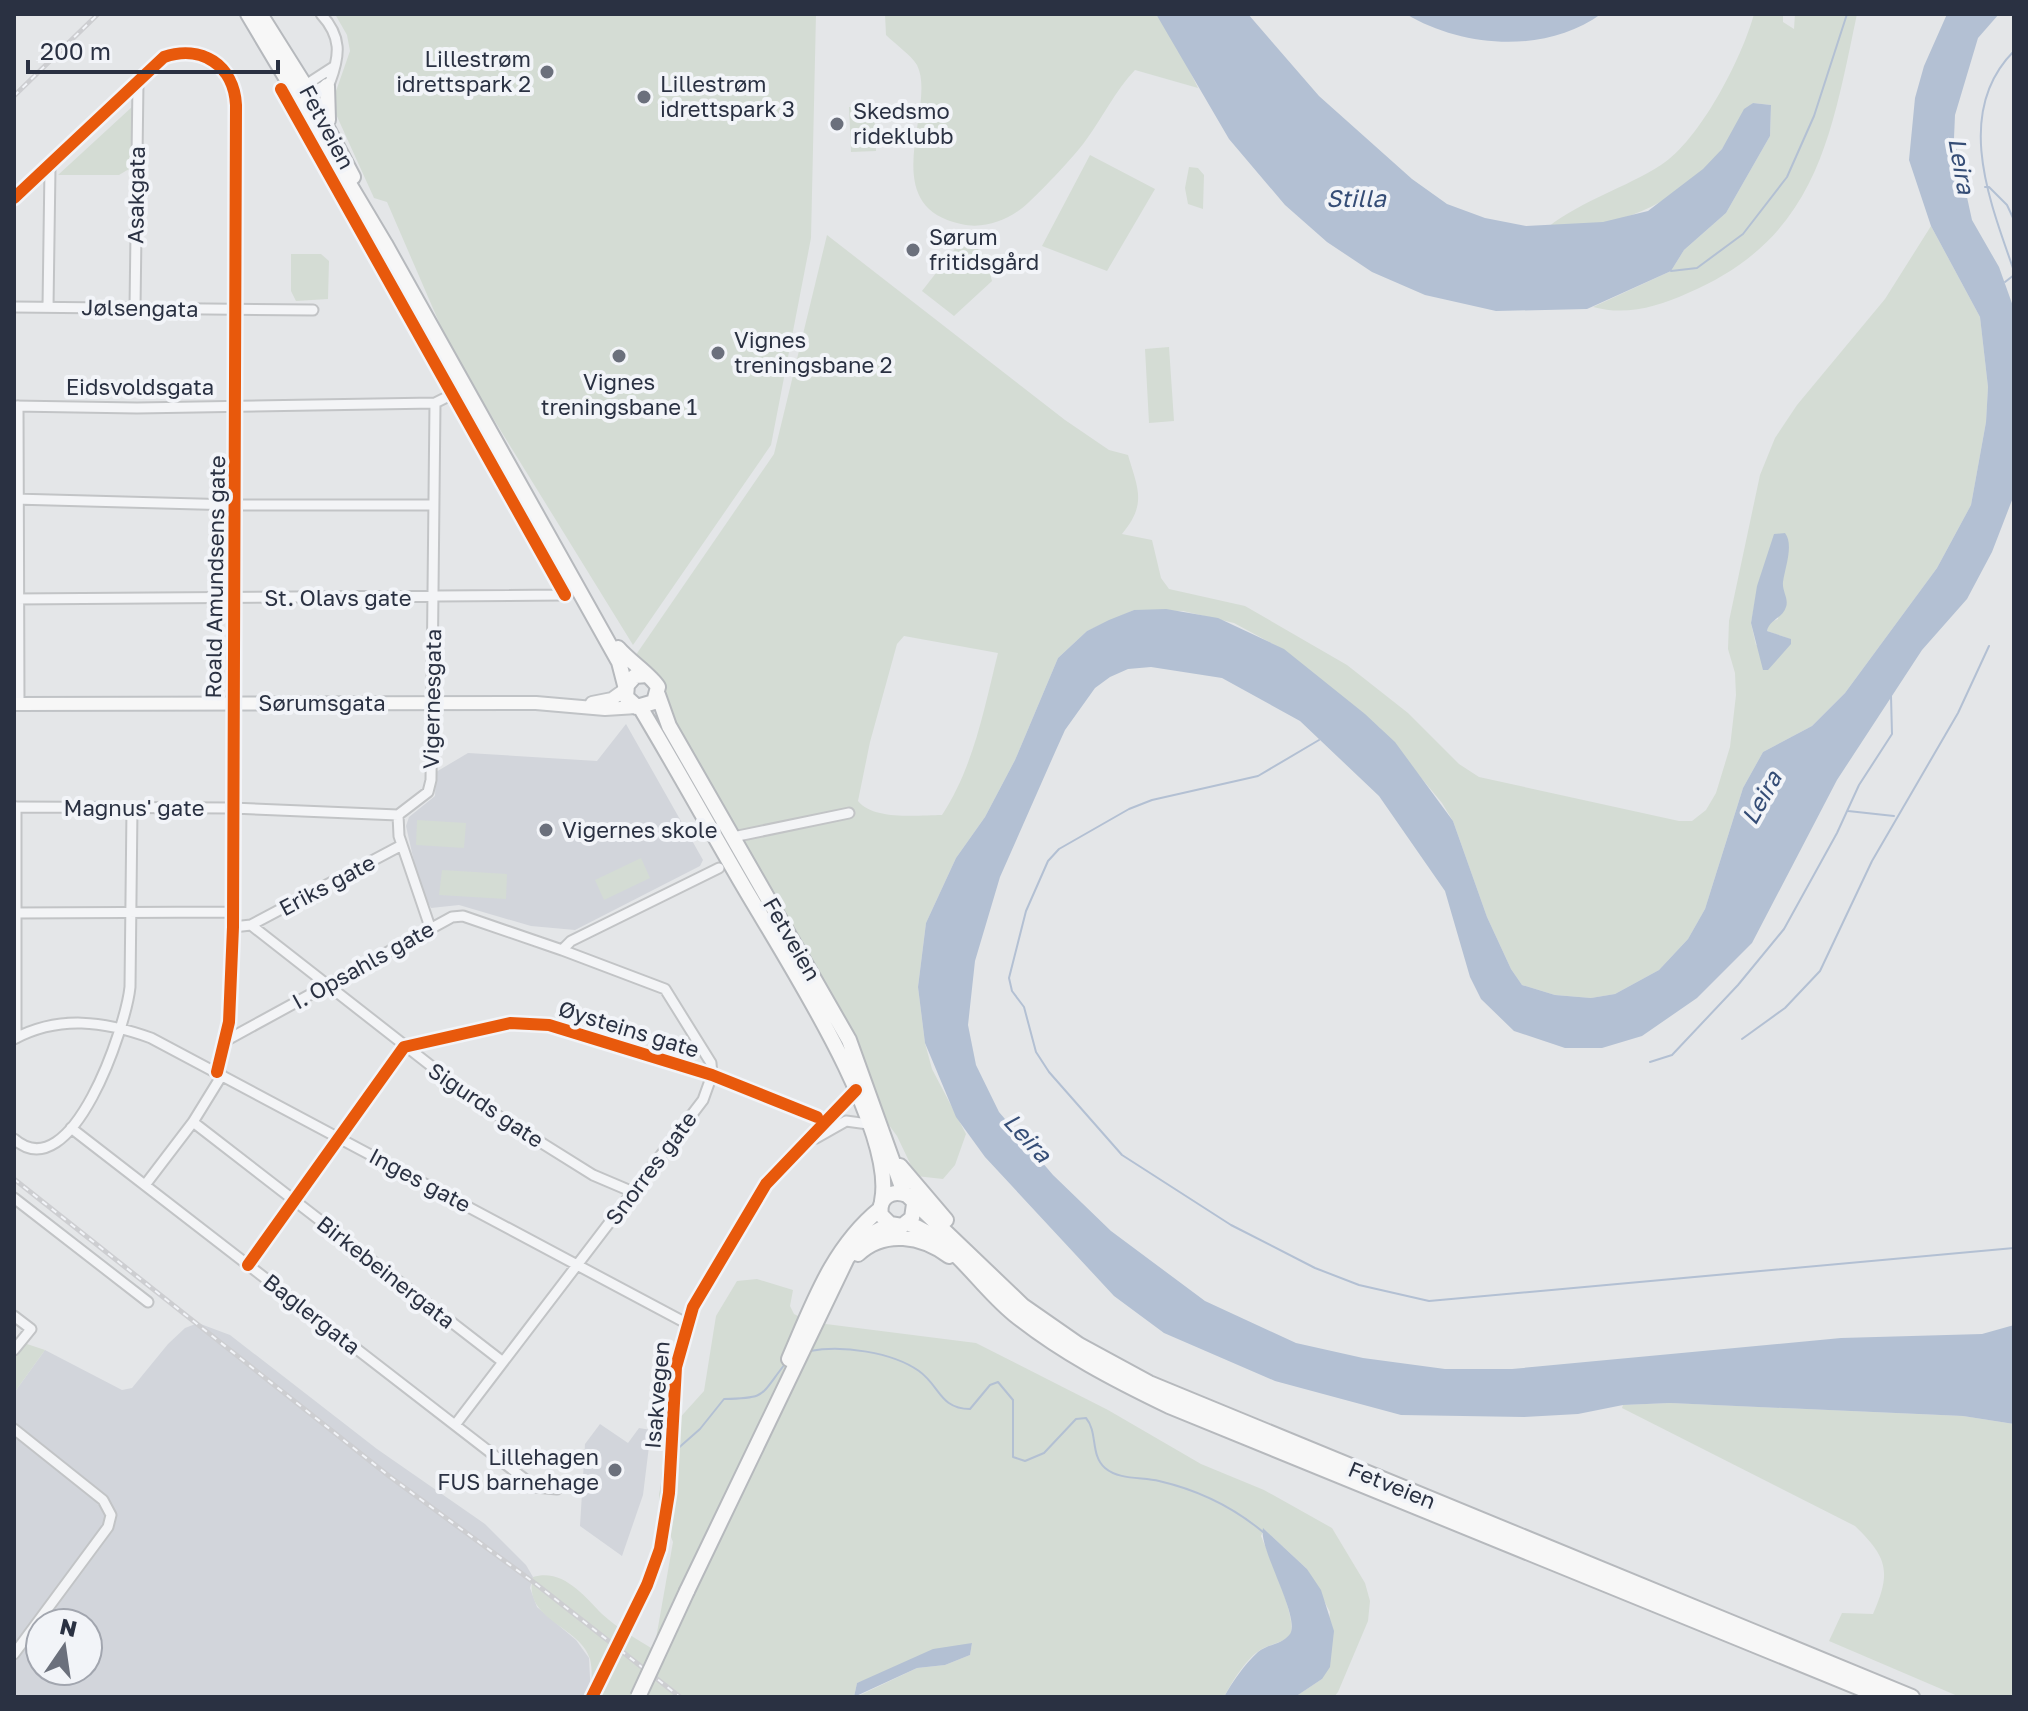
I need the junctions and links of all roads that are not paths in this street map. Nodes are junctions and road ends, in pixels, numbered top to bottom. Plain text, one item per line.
1 (248, 14) edge
2 (260, 14) edge
3 (321, 14) edge
4 (335, 66) junction
5 (138, 82) junction
6 (327, 86) junction
7 (281, 89) dead end
8 (303, 91) junction
9 (331, 132) junction
10 (50, 168) junction
11 (14, 198) edge
12 (385, 244) junction
13 (14, 307) edge
14 (48, 307) junction
15 (135, 308) junction
16 (238, 309) junction
17 (313, 310) dead end
18 (453, 394) junction
19 (435, 403) junction
20 (16, 406) edge
21 (237, 407) junction
22 (16, 499) edge
23 (235, 505) junction
24 (433, 505) junction
25 (564, 565) junction
26 (236, 598) junction
27 (433, 598) junction
28 (16, 599) edge
29 (647, 675) junction
30 (626, 689) junction
31 (658, 695) junction
32 (16, 704) edge
33 (234, 704) junction
34 (581, 705) junction
35 (431, 707) junction
36 (639, 707) junction
37 (15, 807) edge
38 (132, 808) junction
39 (232, 808) junction
40 (849, 813) dead end
41 (398, 815) junction
42 (733, 837) junction
43 (402, 845) junction
44 (719, 868) dead end
45 (233, 912) junction
46 (15, 913) edge
47 (131, 913) junction
48 (251, 925) junction
49 (233, 927) junction
50 (430, 927) junction
51 (562, 950) junction
52 (327, 985) junction
53 (122, 1029) junction
54 (15, 1038) edge
55 (227, 1040) junction
56 (404, 1047) junction
57 (220, 1073) junction
58 (712, 1075) junction
59 (856, 1090) junction
60 (817, 1117) dead end
61 (193, 1122) junction
62 (868, 1124) junction
63 (71, 1128) junction
64 (883, 1133) junction
65 (339, 1137) junction
66 (14, 1139) edge
67 (800, 1148) junction
68 (145, 1185) junction
69 (633, 1192) junction
70 (14, 1198) edge
71 (909, 1199) junction
72 (294, 1201) junction
73 (881, 1206) junction
74 (907, 1223) junction
75 (890, 1224) junction
76 (579, 1264) junction
77 (970, 1264) junction
78 (248, 1265) junction
79 (836, 1283) junction
80 (148, 1302) dead end
81 (14, 1316) edge
82 (686, 1323) junction
83 (14, 1350) edge
84 (503, 1362) junction
85 (455, 1425) junction
86 (14, 1429) edge
87 (762, 1431) junction
88 (557, 1489) dead end
89 (14, 1654) edge
90 (592, 1697) edge
91 (638, 1697) edge
92 (1882, 1697) edge
93 (1912, 1697) edge

1 - 8 highway, Fetveien
2 - 8 highway, Fetveien
3 - 4 street
4 - 6 street
4 - 8 street
5 - 10 street
5 - 15 street, Asakgata
5 - 16 street, Roald Amundsens gate
6 - 8 street
6 - 9 highway
7 - 18 street
8 - 9 highway, Fetveien
8 - 12 highway, Fetveien
9 - 12 highway, Fetveien
10 - 11 street
10 - 14 street
12 - 25 highway, Fetveien
13 - 14 street, Jølsengata
14 - 15 street, Jølsengata
15 - 16 street, Jølsengata
16 - 17 street, Jølsengata
16 - 21 street, Roald Amundsens gate
18 - 19 street, Eidsvoldsgata
18 - 27 street, St. Olavs gate
19 - 21 street, Eidsvoldsgata
19 - 24 street, Vigernesgata
20 - 21 street, Eidsvoldsgata
20 - 22 street
21 - 23 street, Roald Amundsens gate
22 - 23 street
22 - 28 street
23 - 24 street
23 - 26 street, Roald Amundsens gate
24 - 27 street, Vigernesgata
25 - 29 highway, Fetveien
25 - 30 highway, Fetveien
26 - 27 street, St. Olavs gate
26 - 28 street, St. Olavs gate
26 - 33 street, Roald Amundsens gate
27 - 35 street, Vigernesgata
28 - 32 street
29 - 30 highway
29 - 31 highway
30 - 34 main road, Sørumsgata
30 - 36 highway
31 - 36 highway
31 - 42 highway, Fetveien
32 - 33 main road, Sørumsgata
33 - 35 main road, Sørumsgata
33 - 39 street, Roald Amundsens gate
34 - 35 main road, Sørumsgata
34 - 36 main road, Sørumsgata
35 - 41 street, Vigernesgata
36 - 59 highway, Fetveien
37 - 38 street, Magnus' gate
37 - 46 street
38 - 39 street, Magnus' gate
38 - 47 street
39 - 41 street, Magnus' gate
39 - 45 street, Roald Amundsens gate
40 - 42 street
41 - 43 street
42 - 64 highway, Fetveien
43 - 48 street, Eriks gate
43 - 50 street
44 - 51 street
45 - 47 street
45 - 49 street, Roald Amundsens gate
46 - 47 street
46 - 54 street
47 - 53 street
48 - 49 street
48 - 52 street, Sigurds gate
49 - 55 street, Roald Amundsens gate
50 - 51 street, I. Opsahls gate
50 - 52 street, I. Opsahls gate
51 - 58 street
52 - 55 street, I. Opsahls gate
52 - 56 street, Sigurds gate
53 - 54 street, Inges gate
53 - 57 street, Inges gate
53 - 63 street
55 - 57 street, Roald Amundsens gate
56 - 58 street, Øysteins gate
56 - 65 street
56 - 69 street, Sigurds gate
57 - 61 street, Roald Amundsens gate
57 - 65 street, Inges gate
58 - 60 street, Øysteins gate
58 - 69 street, Snorres gate
59 - 62 highway, Fetveien
59 - 67 street, Isakvegen
61 - 68 street, Roald Amundsens gate
61 - 72 street, Birkebeinergata
62 - 67 street, Isakvegen
62 - 73 highway, Fetveien
63 - 66 street
63 - 68 street, Baglergata
64 - 71 highway, Fetveien
64 - 77 highway
65 - 72 street
65 - 76 street, Inges gate
67 - 82 street, Isakvegen
68 - 78 street, Baglergata
69 - 76 street, Snorres gate
70 - 80 street
71 - 73 highway
71 - 74 highway
71 - 77 highway, Fetveien
72 - 78 street
72 - 84 street, Birkebeinergata
73 - 75 highway
73 - 87 highway
74 - 75 highway
74 - 77 highway, Fetveien
75 - 79 highway
76 - 82 street, Inges gate
76 - 84 street, Snorres gate
77 - 79 highway
77 - 92 highway, Fetveien
77 - 93 highway, Fetveien
78 - 85 street, Baglergata
79 - 87 highway
81 - 83 street
82 - 90 street, Isakvegen, bridge
84 - 85 street, Snorres gate
85 - 88 street, Baglergata
86 - 89 street
87 - 91 highway, bridge

